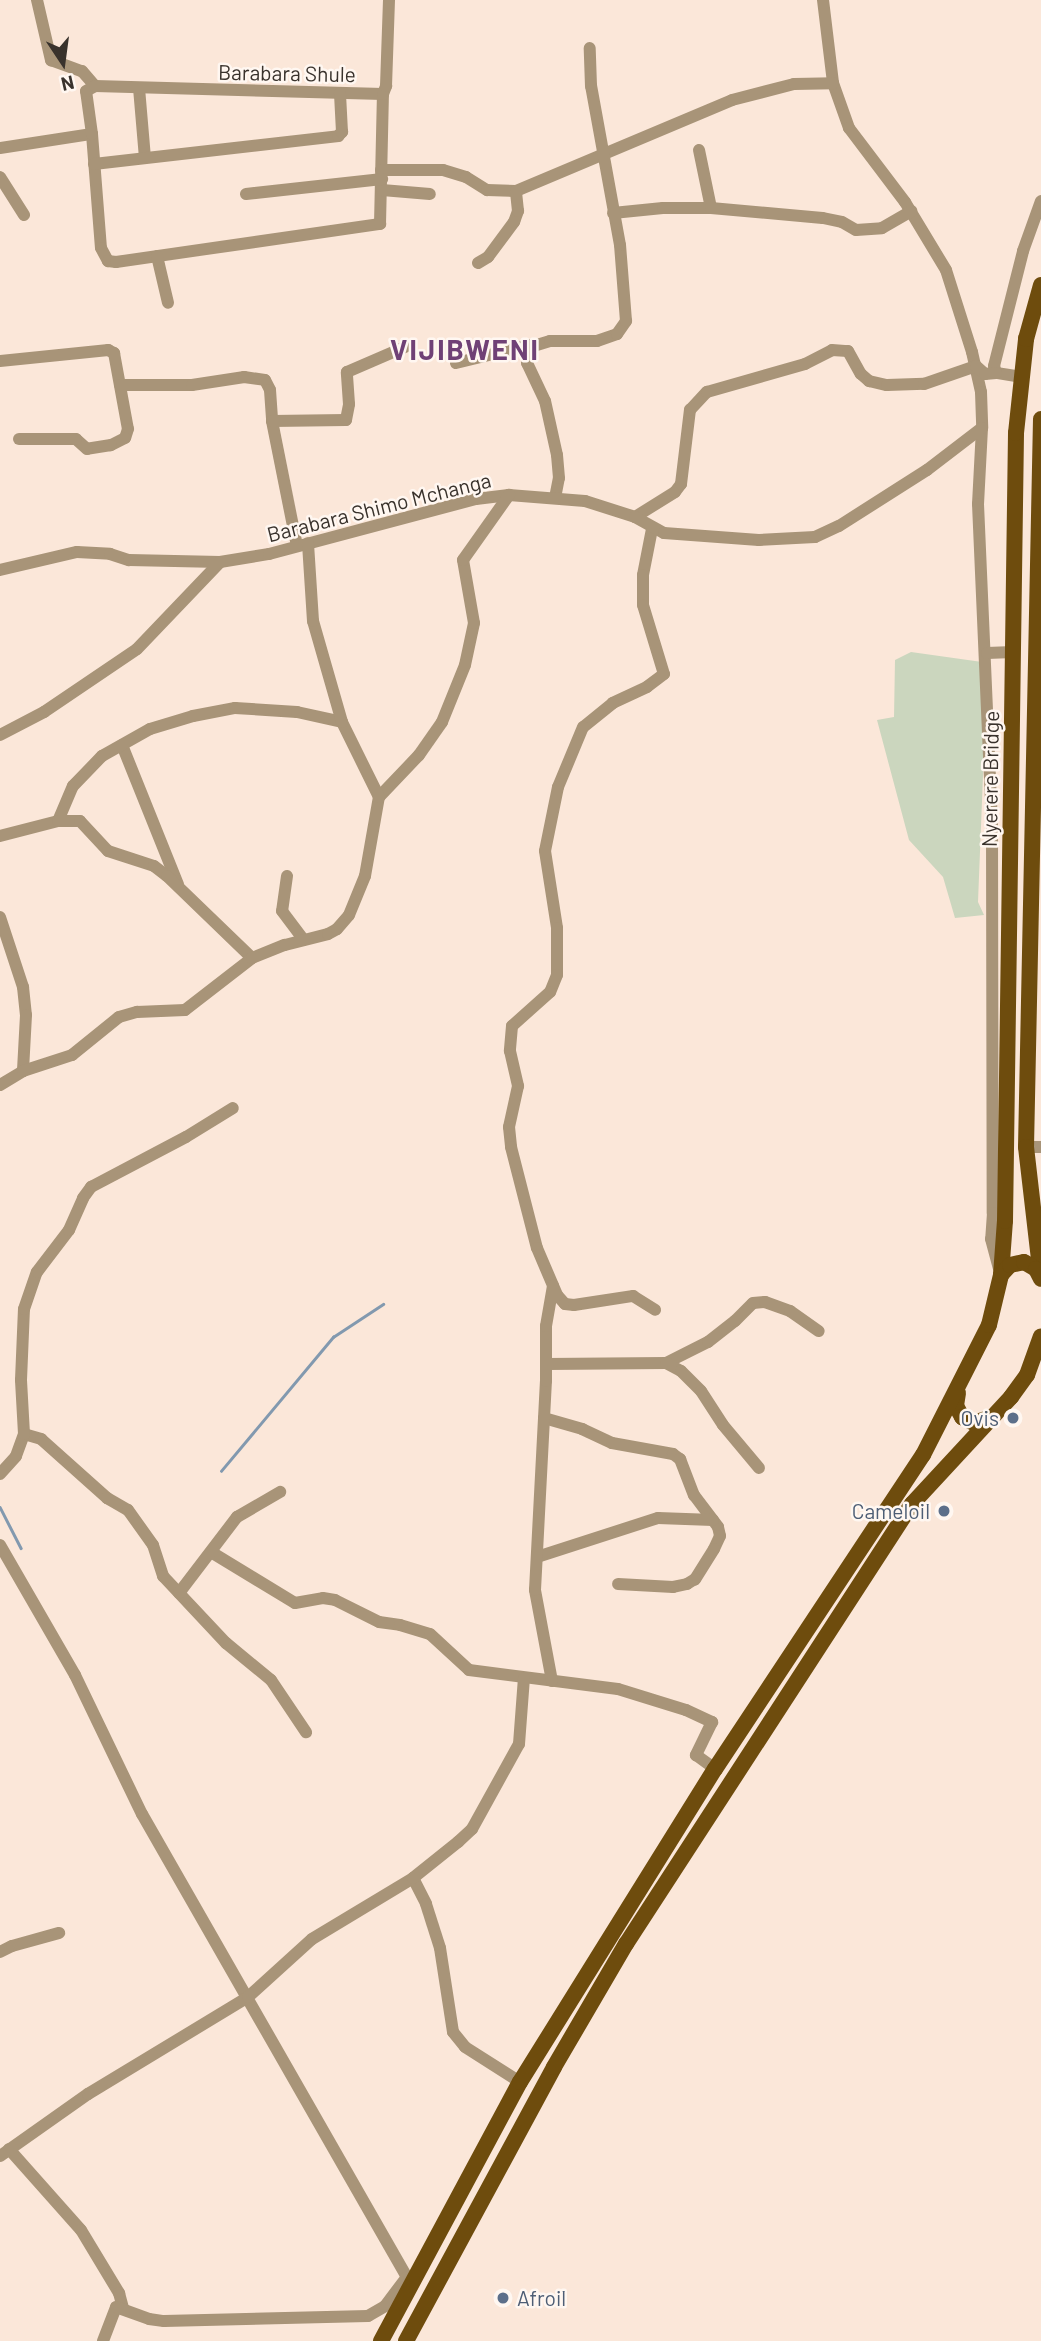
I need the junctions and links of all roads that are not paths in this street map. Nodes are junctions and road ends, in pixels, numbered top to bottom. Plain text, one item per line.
1 (37, 0) edge
2 (389, 0) edge
3 (823, 0) edge
4 (590, 48) dead end
5 (833, 83) junction
6 (95, 86) junction
7 (139, 89) junction
8 (340, 93) junction
9 (383, 94) junction
10 (92, 134) junction
11 (0, 148) edge
12 (699, 150) dead end
13 (602, 154) junction
14 (145, 158) junction
15 (94, 164) junction
16 (0, 177) edge
17 (382, 180) junction
18 (516, 191) junction
19 (246, 194) dead end
20 (430, 194) dead end
21 (1041, 201) edge
22 (711, 208) junction
23 (911, 211) junction
24 (612, 214) junction
25 (24, 215) dead end
26 (157, 256) junction
27 (478, 263) dead end
28 (1041, 285) edge
29 (168, 303) dead end
30 (530, 345) junction
31 (405, 347) dead end
32 (0, 361) edge
33 (456, 363) dead end
34 (976, 366) junction
35 (996, 373) junction
36 (1022, 377) junction
37 (120, 386) junction
38 (1041, 419) edge
39 (272, 421) junction
40 (982, 428) junction
41 (19, 439) dead end
42 (509, 495) junction
43 (555, 498) junction
44 (635, 517) junction
45 (652, 529) junction
46 (303, 545) junction
47 (220, 562) junction
48 (0, 570) edge
49 (1013, 652) junction
50 (987, 653) junction
51 (342, 722) junction
52 (0, 735) edge
53 (122, 745) junction
54 (379, 797) junction
55 (58, 821) junction
56 (0, 836) edge
57 (287, 876) dead end
58 (180, 887) junction
59 (0, 918) edge
60 (304, 940) junction
61 (252, 958) junction
62 (23, 1072) junction
63 (0, 1086) edge
64 (233, 1108) dead end
65 (1034, 1147) edge
66 (1001, 1275) junction
67 (1041, 1278) edge
68 (553, 1286) junction
69 (655, 1310) dead end
70 (819, 1331) dead end
71 (1041, 1336) edge
72 (666, 1363) junction
73 (547, 1364) junction
74 (959, 1389) junction
75 (996, 1414) junction
76 (544, 1418) junction
77 (24, 1434) junction
78 (759, 1468) dead end
79 (0, 1474) edge
80 (280, 1492) dead end
81 (713, 1520) junction
82 (0, 1545) edge
83 (211, 1552) junction
84 (537, 1557) junction
85 (618, 1584) dead end
86 (179, 1593) junction
87 (524, 1678) junction
88 (552, 1681) junction
89 (306, 1732) dead end
90 (715, 1769) junction
91 (413, 1878) junction
92 (59, 1933) dead end
93 (0, 1952) edge
94 (248, 1997) junction
95 (520, 2082) junction
96 (3, 2152) edge
97 (410, 2281) junction
98 (122, 2308) junction
99 (103, 2341) edge
100 (381, 2341) edge
101 (405, 2341) edge

1 - 6 street
2 - 9 street, Barabara Shule
3 - 5 street
4 - 13 street
5 - 13 street
5 - 23 street
6 - 7 street, Barabara Shule
6 - 10 street
7 - 8 street, Barabara Shule
7 - 14 street
8 - 9 street, Barabara Shule
8 - 14 street
9 - 17 street
10 - 11 street
10 - 15 street
12 - 22 street
13 - 18 street
13 - 24 street
14 - 15 street
15 - 26 street
16 - 25 street
17 - 18 street
17 - 19 street
17 - 20 street
17 - 26 street
18 - 27 street
21 - 35 street
22 - 23 street
22 - 24 street
23 - 34 street
24 - 30 street
26 - 29 street
28 - 36 main road, Nyerere Bridge
30 - 33 street
30 - 43 street
31 - 39 street
32 - 37 street
34 - 35 street
34 - 40 street
34 - 44 street
35 - 36 street
36 - 49 main road, Nyerere Bridge
37 - 39 street
37 - 41 street
38 - 65 main road, Nyerere Bridge
39 - 46 street
40 - 45 street, Barabara Shimo Mchanga
40 - 50 street
42 - 43 street, Barabara Shimo Mchanga
42 - 46 street, Barabara Shimo Mchanga
42 - 54 street
43 - 44 street, Barabara Shimo Mchanga
44 - 45 street, Barabara Shimo Mchanga
45 - 68 street
46 - 47 street, Barabara Shimo Mchanga
46 - 51 street
47 - 48 street, Barabara Shimo Mchanga
47 - 52 street
49 - 50 street
49 - 66 main road, Nyerere Bridge
50 - 66 street
51 - 53 street
51 - 54 street
53 - 55 street
53 - 58 street
54 - 60 street
55 - 56 street
55 - 58 street
57 - 60 street
58 - 61 street
59 - 62 street
60 - 61 street
61 - 62 street
62 - 63 street
64 - 77 street
65 - 67 main road, Nyerere Bridge
66 - 67 main road
66 - 74 main road, Nyerere Bridge
68 - 69 street
68 - 73 street
70 - 72 street
71 - 75 main road
72 - 73 street
72 - 78 street
73 - 76 street
74 - 75 main road
74 - 90 main road, Nyerere Bridge
75 - 101 main road
76 - 81 street
76 - 84 street
77 - 79 street
77 - 86 street
80 - 83 street
81 - 84 street
81 - 85 street
82 - 94 street
83 - 86 street
83 - 87 street
84 - 88 street
86 - 89 street
87 - 88 street
87 - 91 street
88 - 90 street
90 - 95 main road, Nyerere Bridge
91 - 94 street
91 - 95 street
92 - 93 street
94 - 96 street
94 - 97 street
95 - 97 main road, Nyerere Bridge
96 - 98 street
97 - 98 street
97 - 100 main road, Nyerere Bridge
98 - 99 street

